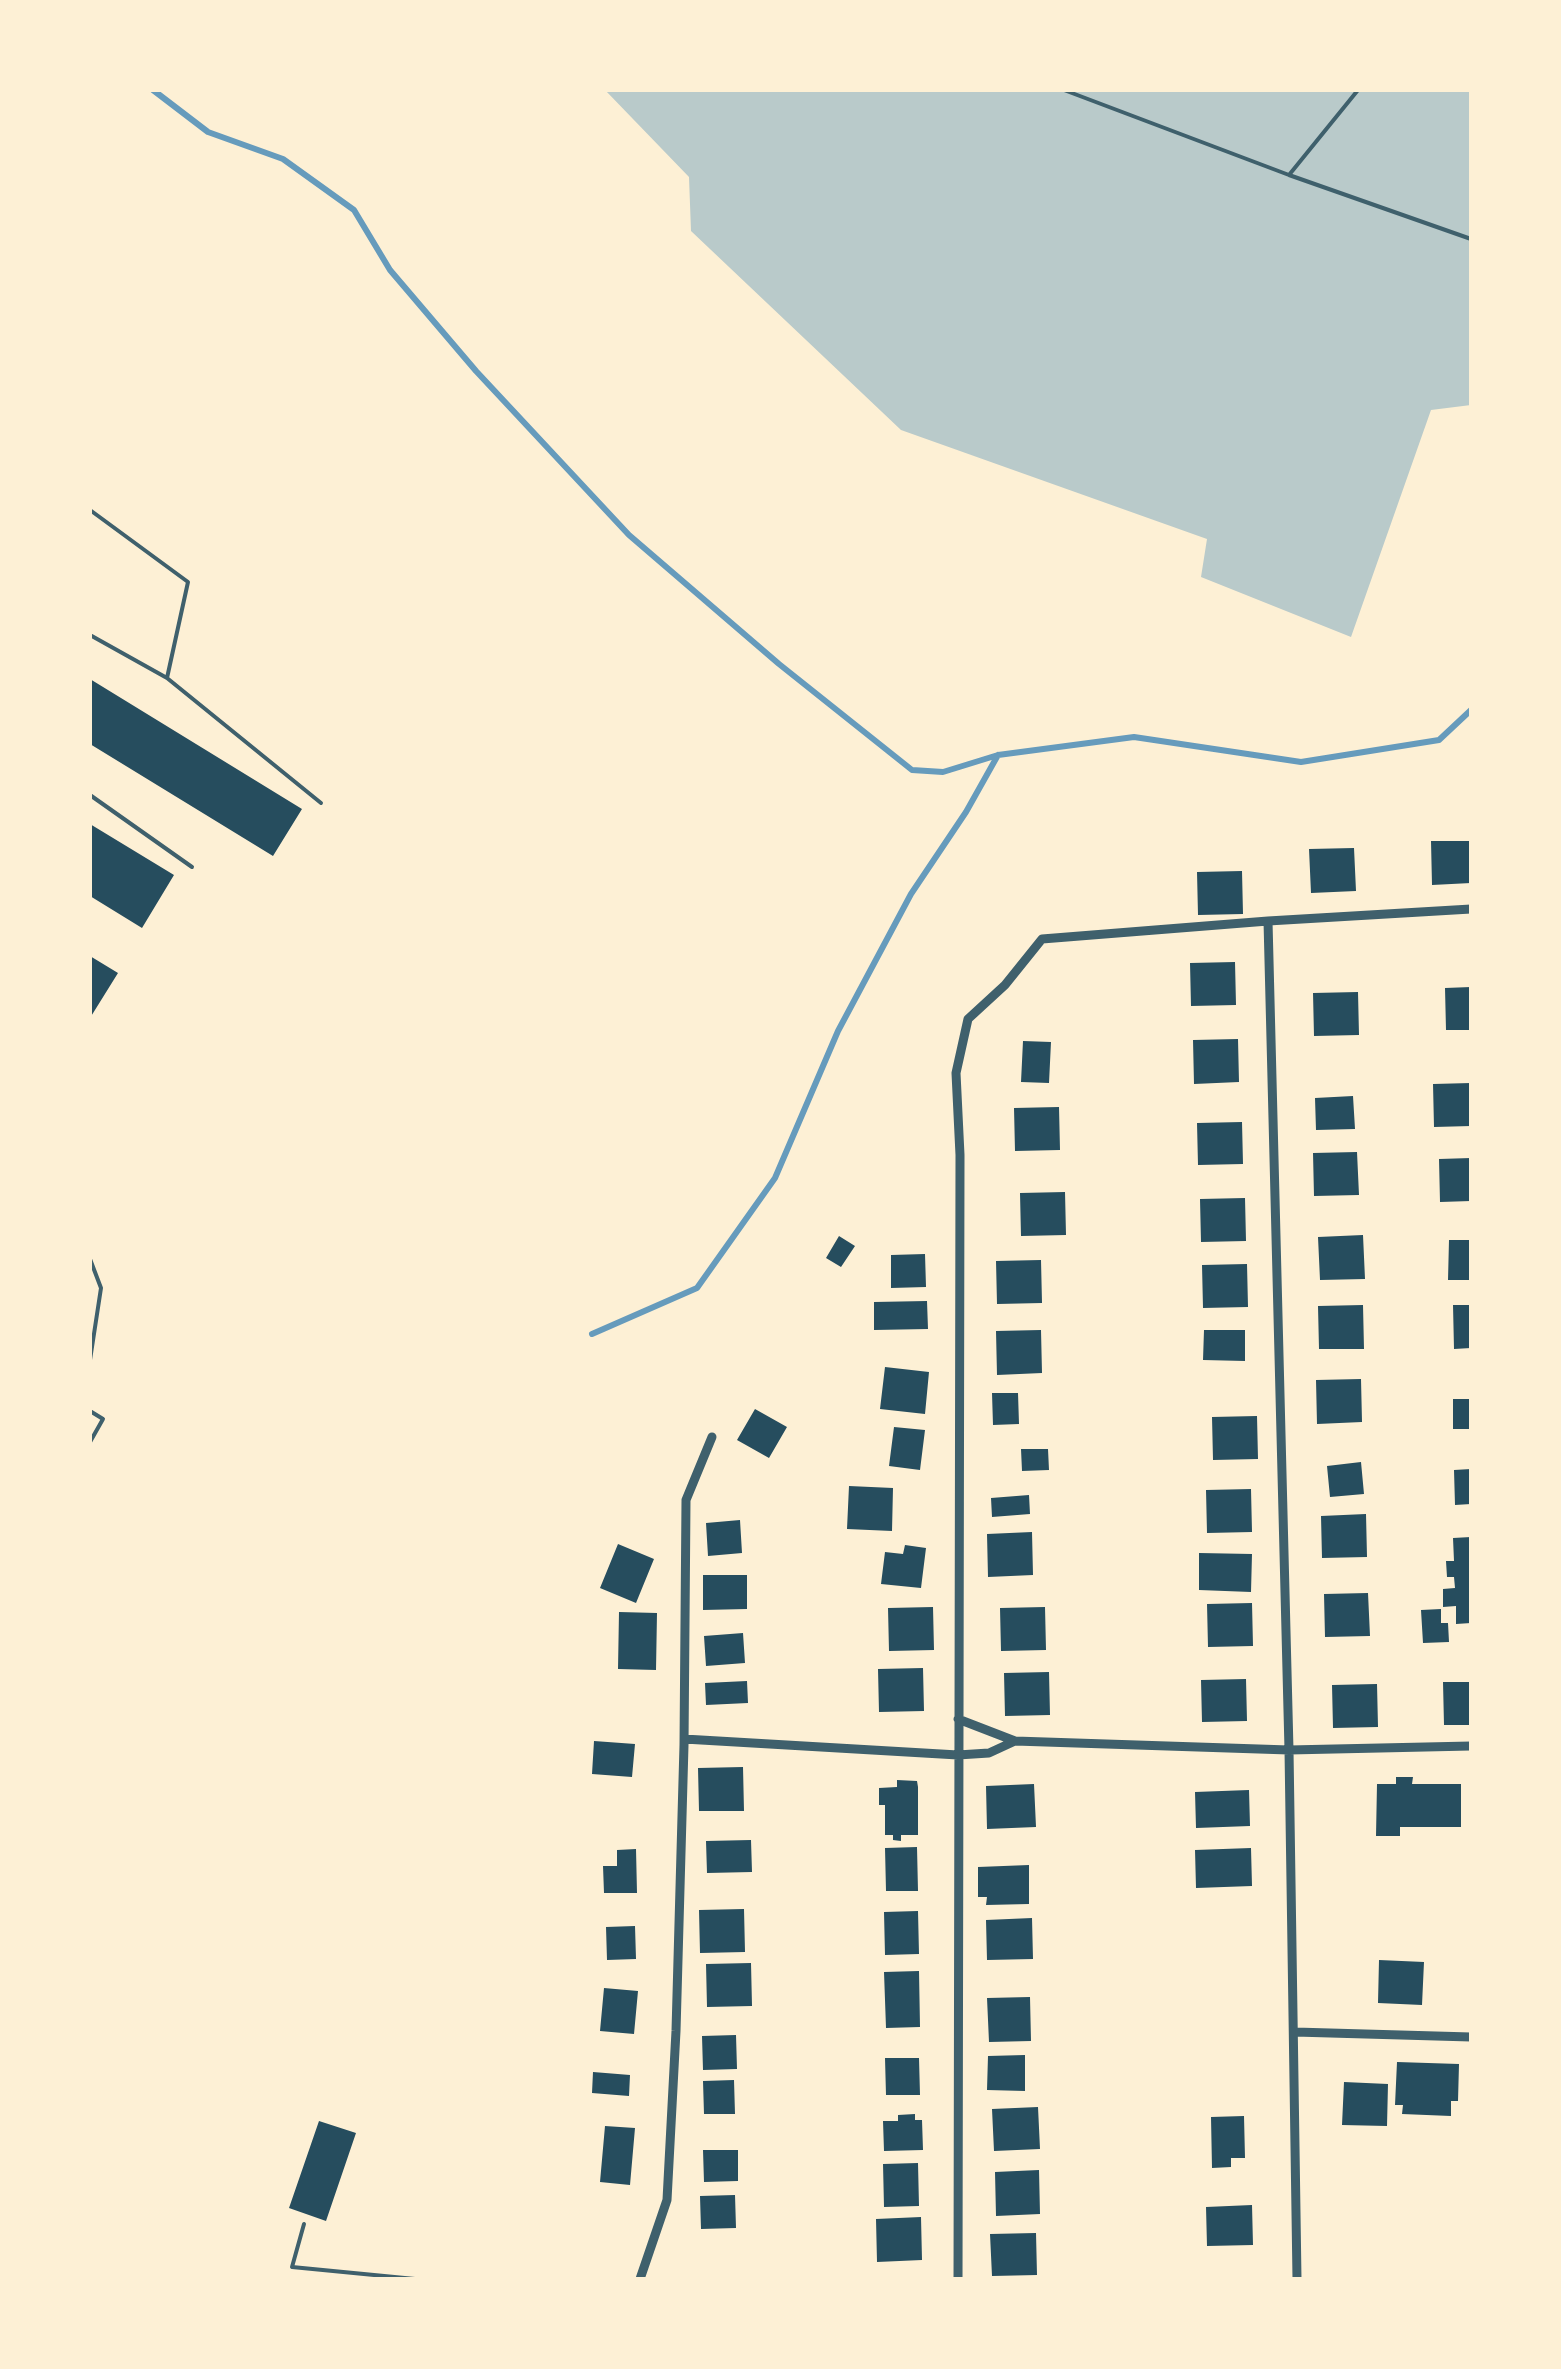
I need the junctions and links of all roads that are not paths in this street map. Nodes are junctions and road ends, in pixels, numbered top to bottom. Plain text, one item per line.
1 (1064, 90) edge
2 (1358, 90) edge
3 (1289, 175) junction
4 (1471, 239) edge
5 (90, 510) edge
6 (90, 635) edge
7 (167, 678) junction
8 (90, 795) edge
9 (321, 803) dead end
10 (192, 867) dead end
11 (1471, 909) edge
12 (1268, 921) junction
13 (90, 1259) edge
14 (90, 1360) edge
15 (90, 1411) edge
16 (712, 1437) dead end
17 (90, 1442) edge
18 (958, 1719) junction
19 (684, 1740) junction
20 (1015, 1742) junction
21 (1471, 1746) edge
22 (1290, 1750) junction
23 (958, 1755) junction
24 (1295, 2032) junction
25 (1471, 2037) edge
26 (304, 2224) dead end
27 (415, 2279) edge
28 (640, 2279) edge
29 (958, 2279) edge
30 (1297, 2279) edge

1 - 3 lane
2 - 3 lane
3 - 4 lane
5 - 7 lane
6 - 7 lane
7 - 9 lane
8 - 10 lane
11 - 12 street
12 - 18 street
12 - 22 street
13 - 14 lane
15 - 17 lane
16 - 19 street
18 - 20 street
18 - 23 street
19 - 23 street
19 - 28 street
20 - 22 street
20 - 23 street
21 - 22 street
22 - 24 street
23 - 29 street
24 - 25 street
24 - 30 street
26 - 27 lane

